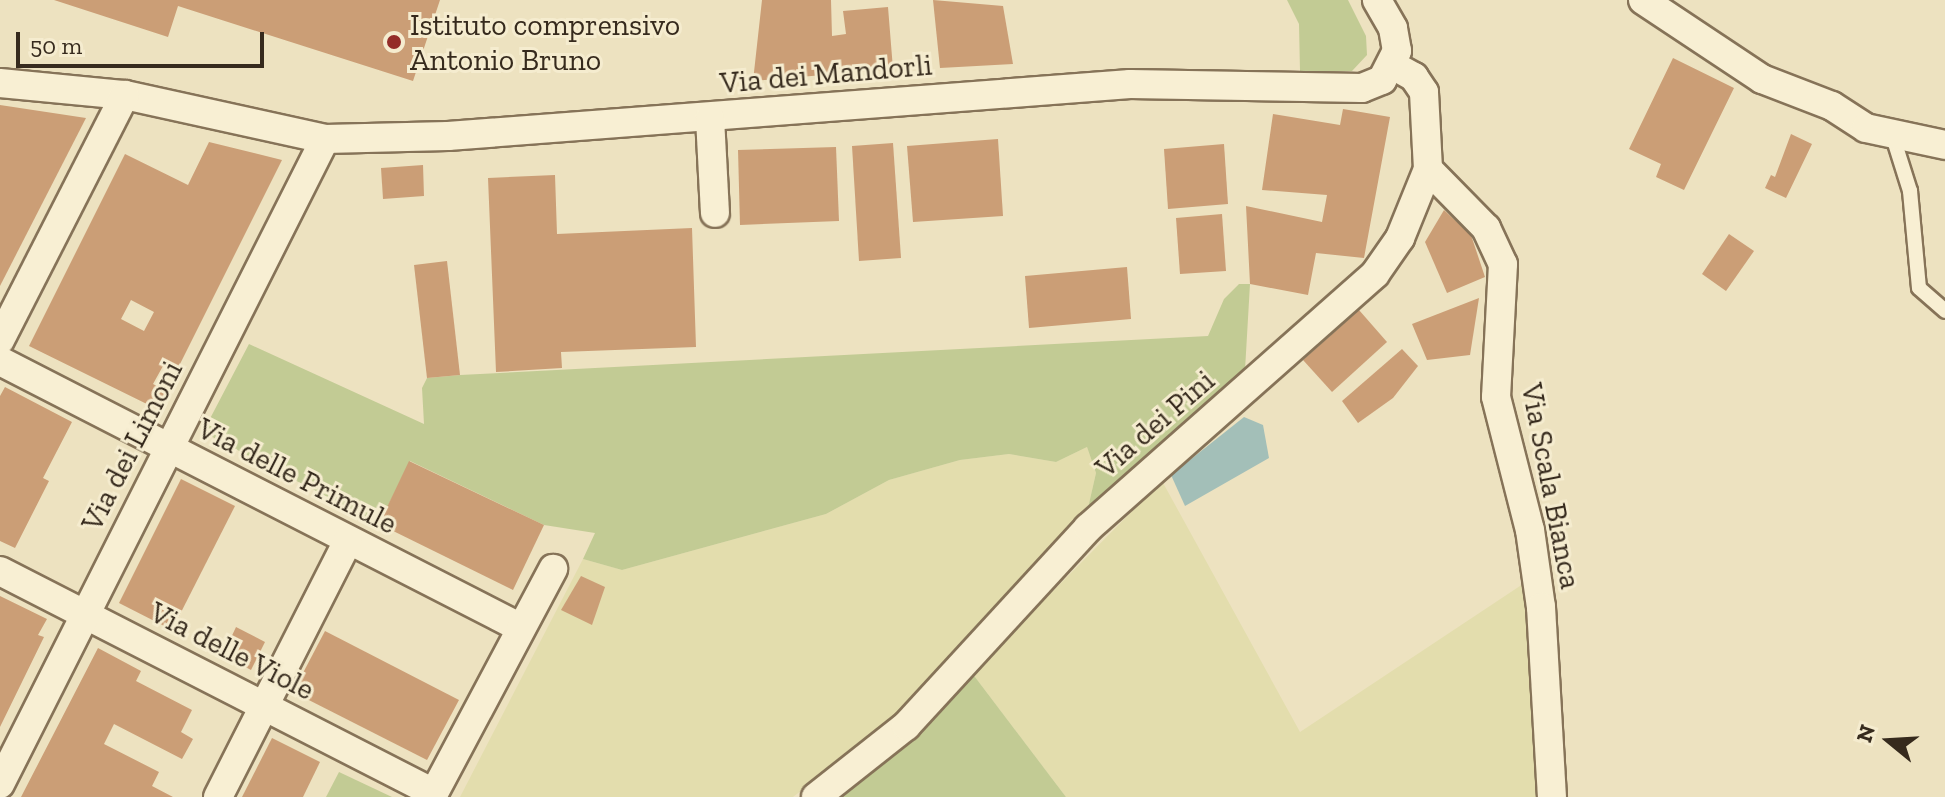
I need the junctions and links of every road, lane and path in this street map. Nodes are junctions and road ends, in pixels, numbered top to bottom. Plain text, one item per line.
1 (1643, 0) edge
2 (1381, 2) edge
3 (1392, 65) junction
4 (0, 83) edge
5 (125, 95) junction
6 (710, 118) junction
7 (1893, 137) junction
8 (325, 139) junction
9 (1945, 145) edge
10 (1428, 169) junction
11 (715, 213) dead end
12 (1945, 311) edge
13 (0, 340) edge
14 (0, 361) edge
15 (169, 448) junction
16 (348, 541) junction
17 (553, 569) dead end
18 (0, 571) edge
19 (85, 615) junction
20 (521, 628) junction
21 (265, 706) junction
22 (0, 784) edge
23 (218, 797) edge
24 (816, 797) edge
25 (1552, 797) edge

1 - 7 street
2 - 3 street
3 - 6 street, Via dei Mandorli
3 - 10 street, Via dei Pini
4 - 5 street, Via dei Mandorli
5 - 8 street, Via dei Mandorli
5 - 13 street
6 - 8 street, Via dei Mandorli
6 - 11 street
7 - 9 street
7 - 12 lane
8 - 15 street, Via dei Limoni
10 - 24 street, Via dei Pini
10 - 25 street, Via Scala Bianca
14 - 15 street, Via delle Primule
15 - 16 street, Via delle Primule
15 - 19 street, Via dei Limoni
16 - 20 street, Via delle Primule
16 - 21 street
17 - 20 street
18 - 19 street, Via delle Viole
19 - 21 street, Via delle Viole
19 - 22 street, Via dei Limoni
20 - 21 street, Via delle Viole
21 - 23 street

